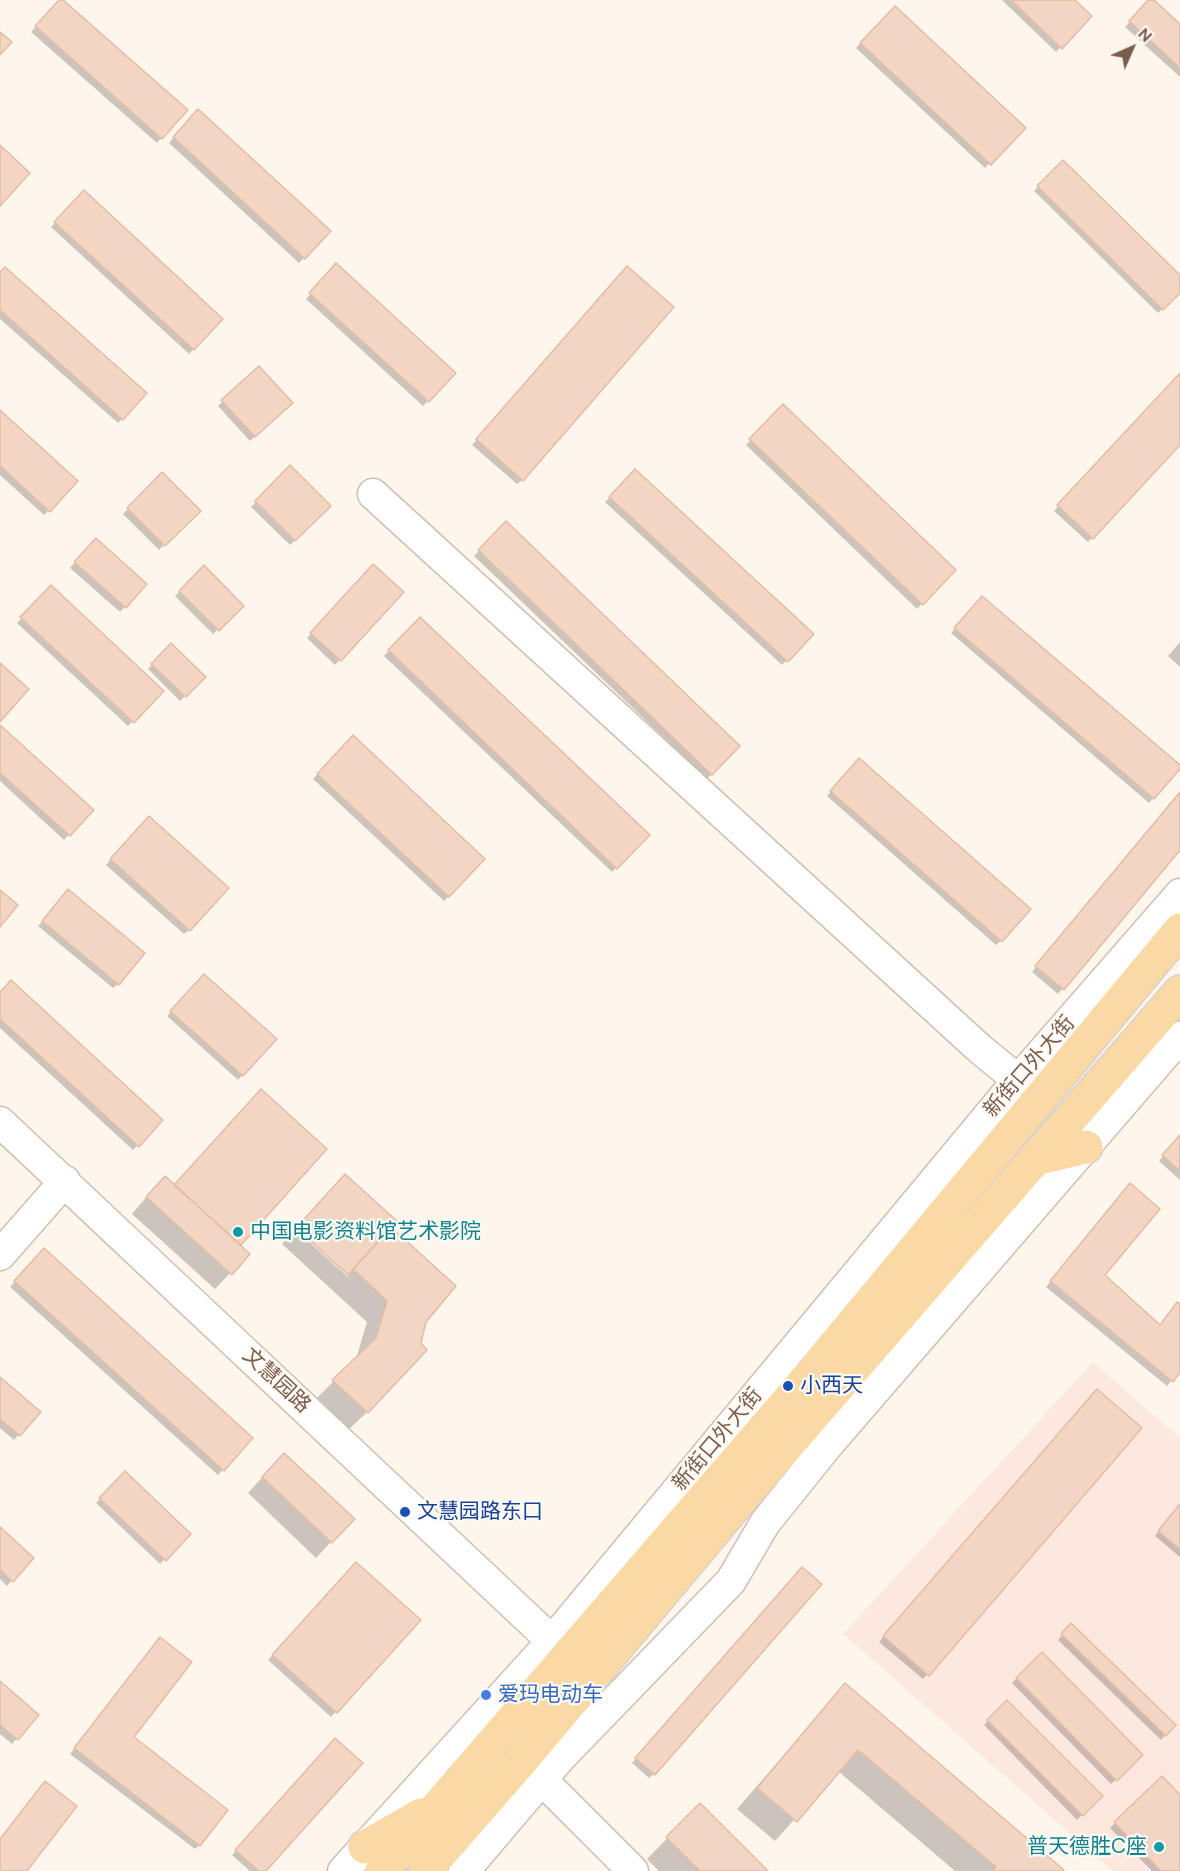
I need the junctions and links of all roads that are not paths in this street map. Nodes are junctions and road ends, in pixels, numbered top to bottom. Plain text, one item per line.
1 (373, 494) dead end
2 (1180, 894) edge
3 (1180, 930) edge
4 (1180, 992) edge
5 (1180, 1038) edge
6 (1028, 1089) junction
7 (0, 1122) edge
8 (1086, 1147) junction
9 (1035, 1159) junction
10 (65, 1181) junction
11 (0, 1255) edge
12 (552, 1641) junction
13 (531, 1770) junction
14 (374, 1859) edge
15 (343, 1871) edge
16 (425, 1871) edge
17 (464, 1871) edge
18 (633, 1871) edge

1 - 6 street
2 - 6 street, 新街口外大街
3 - 6 main road, 新街口外大街
4 - 9 main road
5 - 8 street
6 - 12 street, 新街口外大街
6 - 14 main road, 新街口外大街
7 - 10 street, 文慧园路
8 - 9 main road
8 - 13 street
9 - 13 main road
10 - 11 street
10 - 12 street, 文慧园路
12 - 14 street, 新街口外大街
13 - 16 main road
13 - 17 street
13 - 18 street
14 - 15 street, 新街口外大街

